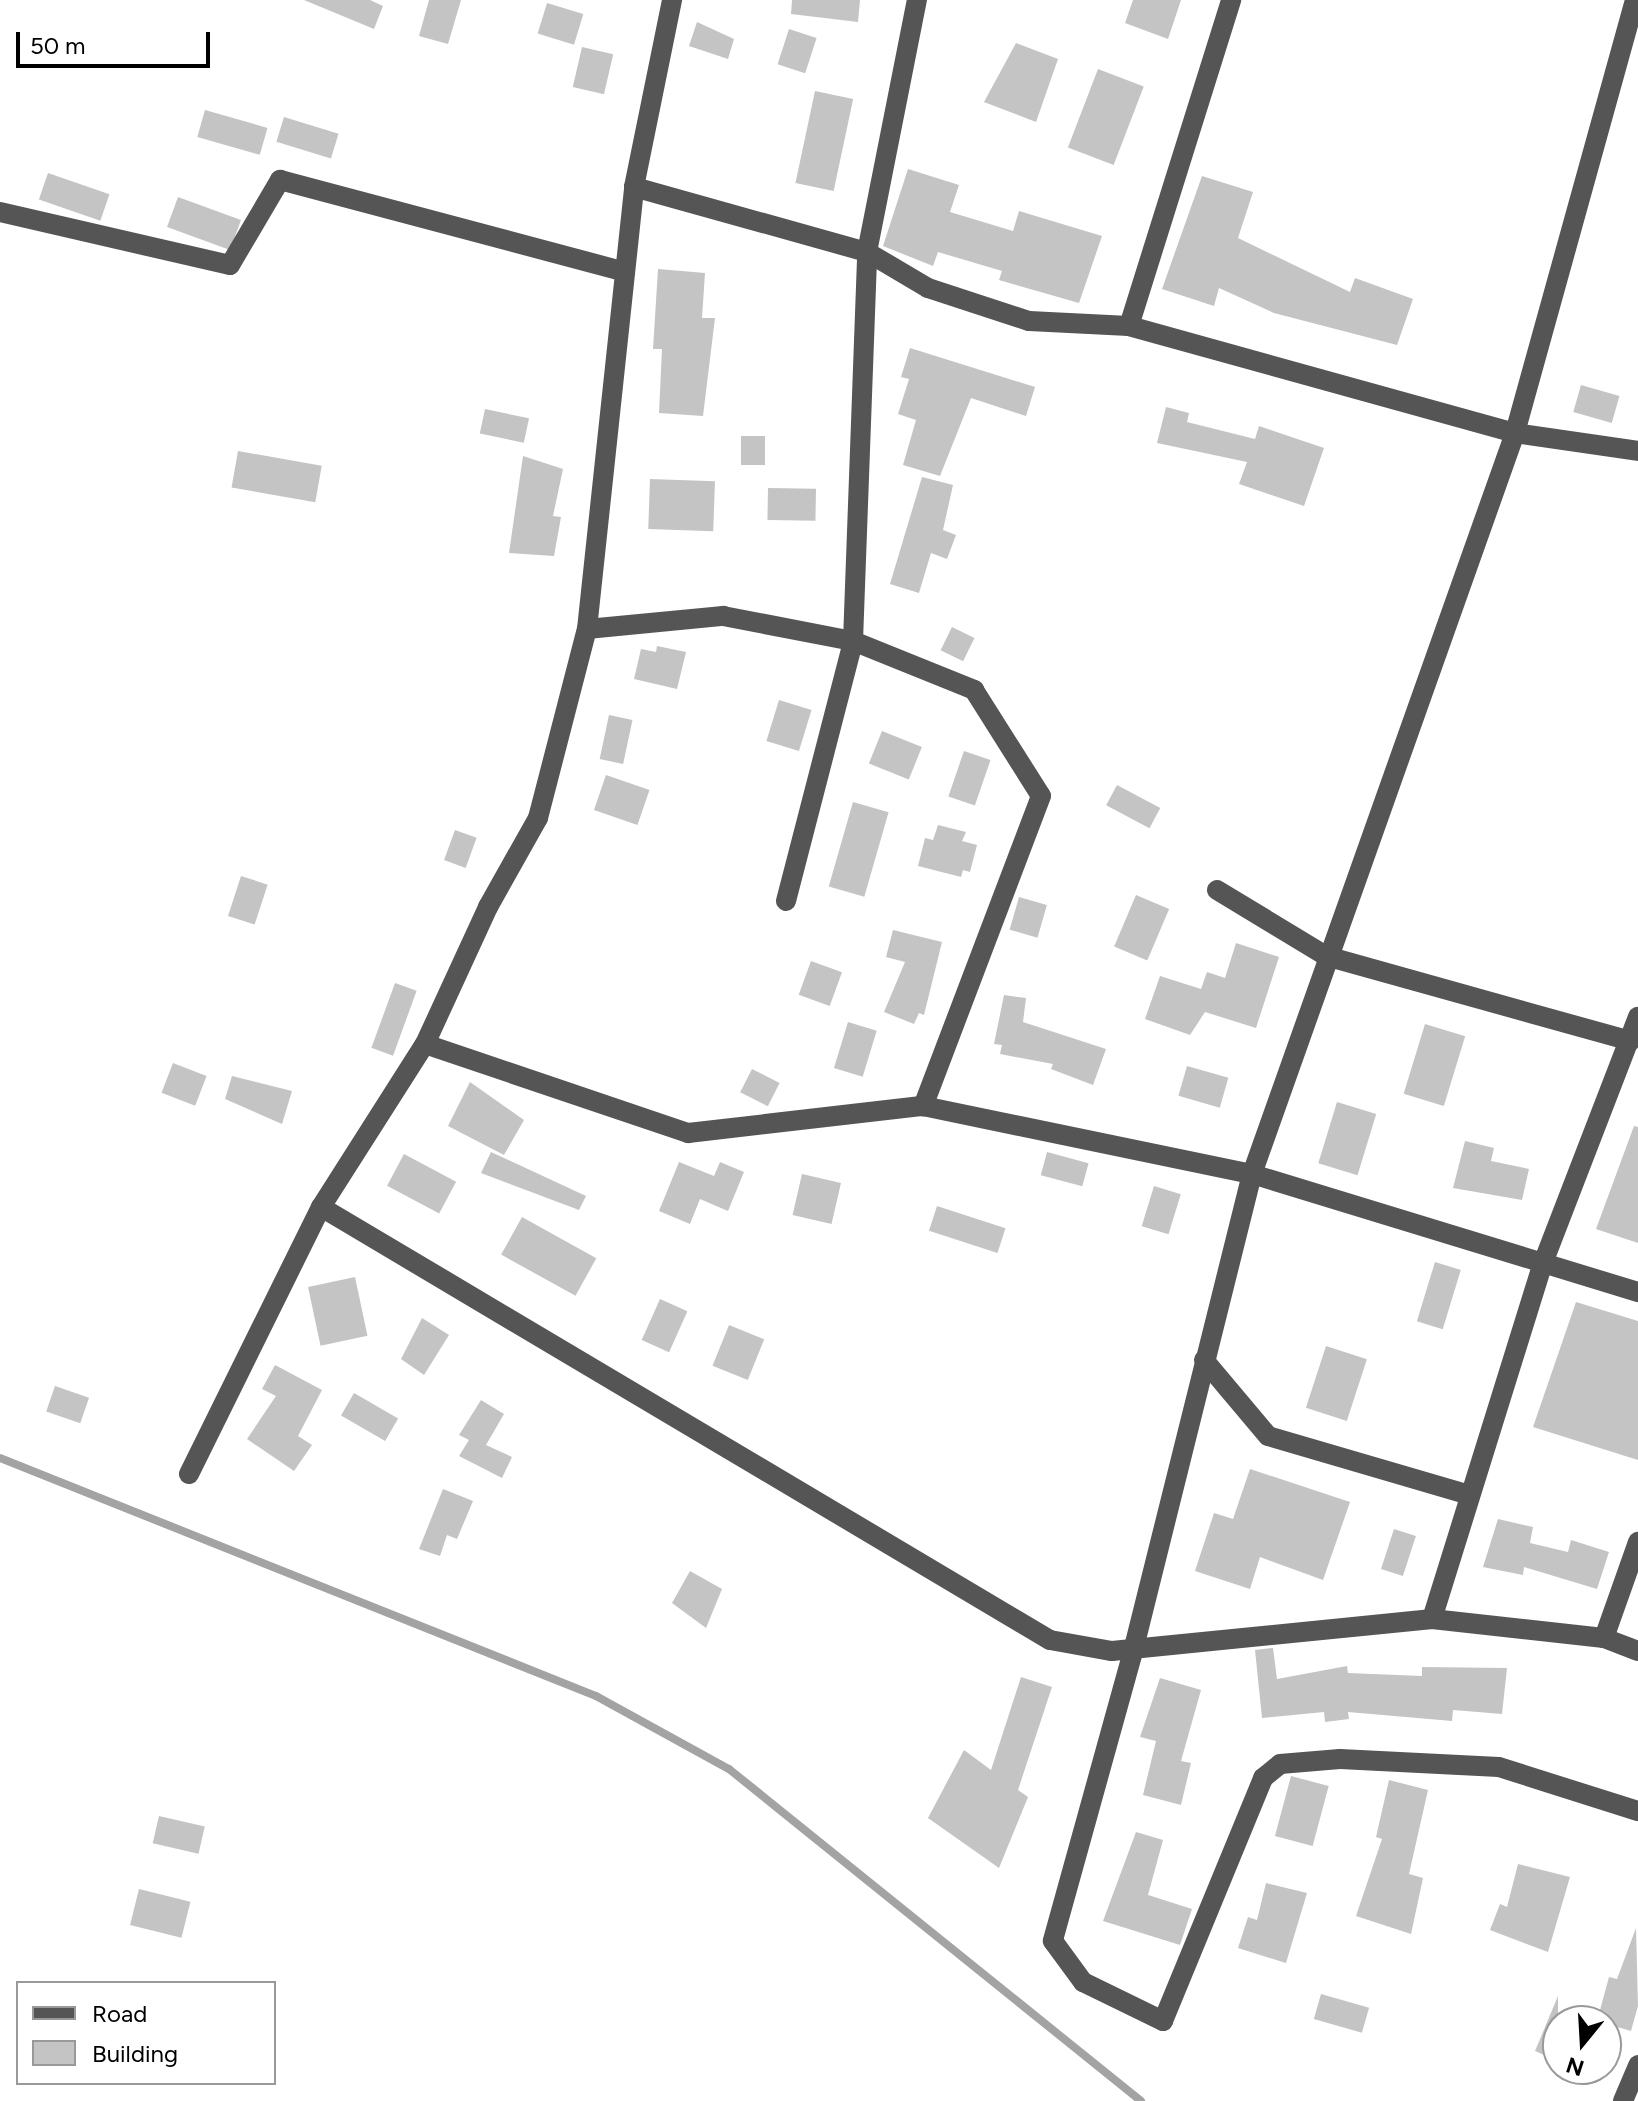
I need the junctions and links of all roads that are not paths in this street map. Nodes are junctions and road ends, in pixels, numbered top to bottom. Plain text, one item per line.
1 (672, 0) edge
2 (917, 0) edge
3 (1231, 0) edge
4 (1635, 0) edge
5 (634, 187) junction
6 (0, 212) edge
7 (867, 252) junction
8 (625, 272) junction
9 (1129, 326) junction
10 (1515, 433) junction
11 (1638, 451) edge
12 (587, 629) junction
13 (853, 641) junction
14 (1217, 890) dead end
15 (786, 901) dead end
16 (1326, 956) junction
17 (1638, 1017) edge
18 (1630, 1041) junction
19 (425, 1044) junction
20 (923, 1106) junction
21 (1252, 1174) junction
22 (321, 1207) junction
23 (1543, 1263) junction
24 (1638, 1292) edge
25 (1204, 1360) junction
26 (189, 1474) dead end
27 (1466, 1494) junction
28 (1638, 1542) edge
29 (1432, 1619) junction
30 (1604, 1638) junction
31 (1134, 1648) junction
32 (1638, 1651) edge
33 (1638, 1811) edge
34 (1638, 2065) edge
35 (1623, 2101) edge

1 - 5 street
2 - 7 street
3 - 9 street
4 - 10 street
5 - 7 street
5 - 8 street
6 - 8 street
7 - 9 street
7 - 13 street
8 - 12 street
9 - 10 street
10 - 11 street
10 - 16 street
12 - 13 street
12 - 19 street
13 - 15 street
13 - 20 street
14 - 16 street
16 - 18 street
16 - 21 street
17 - 18 street
18 - 23 street
19 - 20 street
19 - 22 street
20 - 21 street
21 - 23 street
21 - 25 street
22 - 26 street
22 - 31 street
23 - 24 street
23 - 27 street
25 - 27 street
25 - 31 street
27 - 29 street
28 - 30 street
29 - 30 street
29 - 31 street
30 - 32 street
31 - 33 street
34 - 35 street

